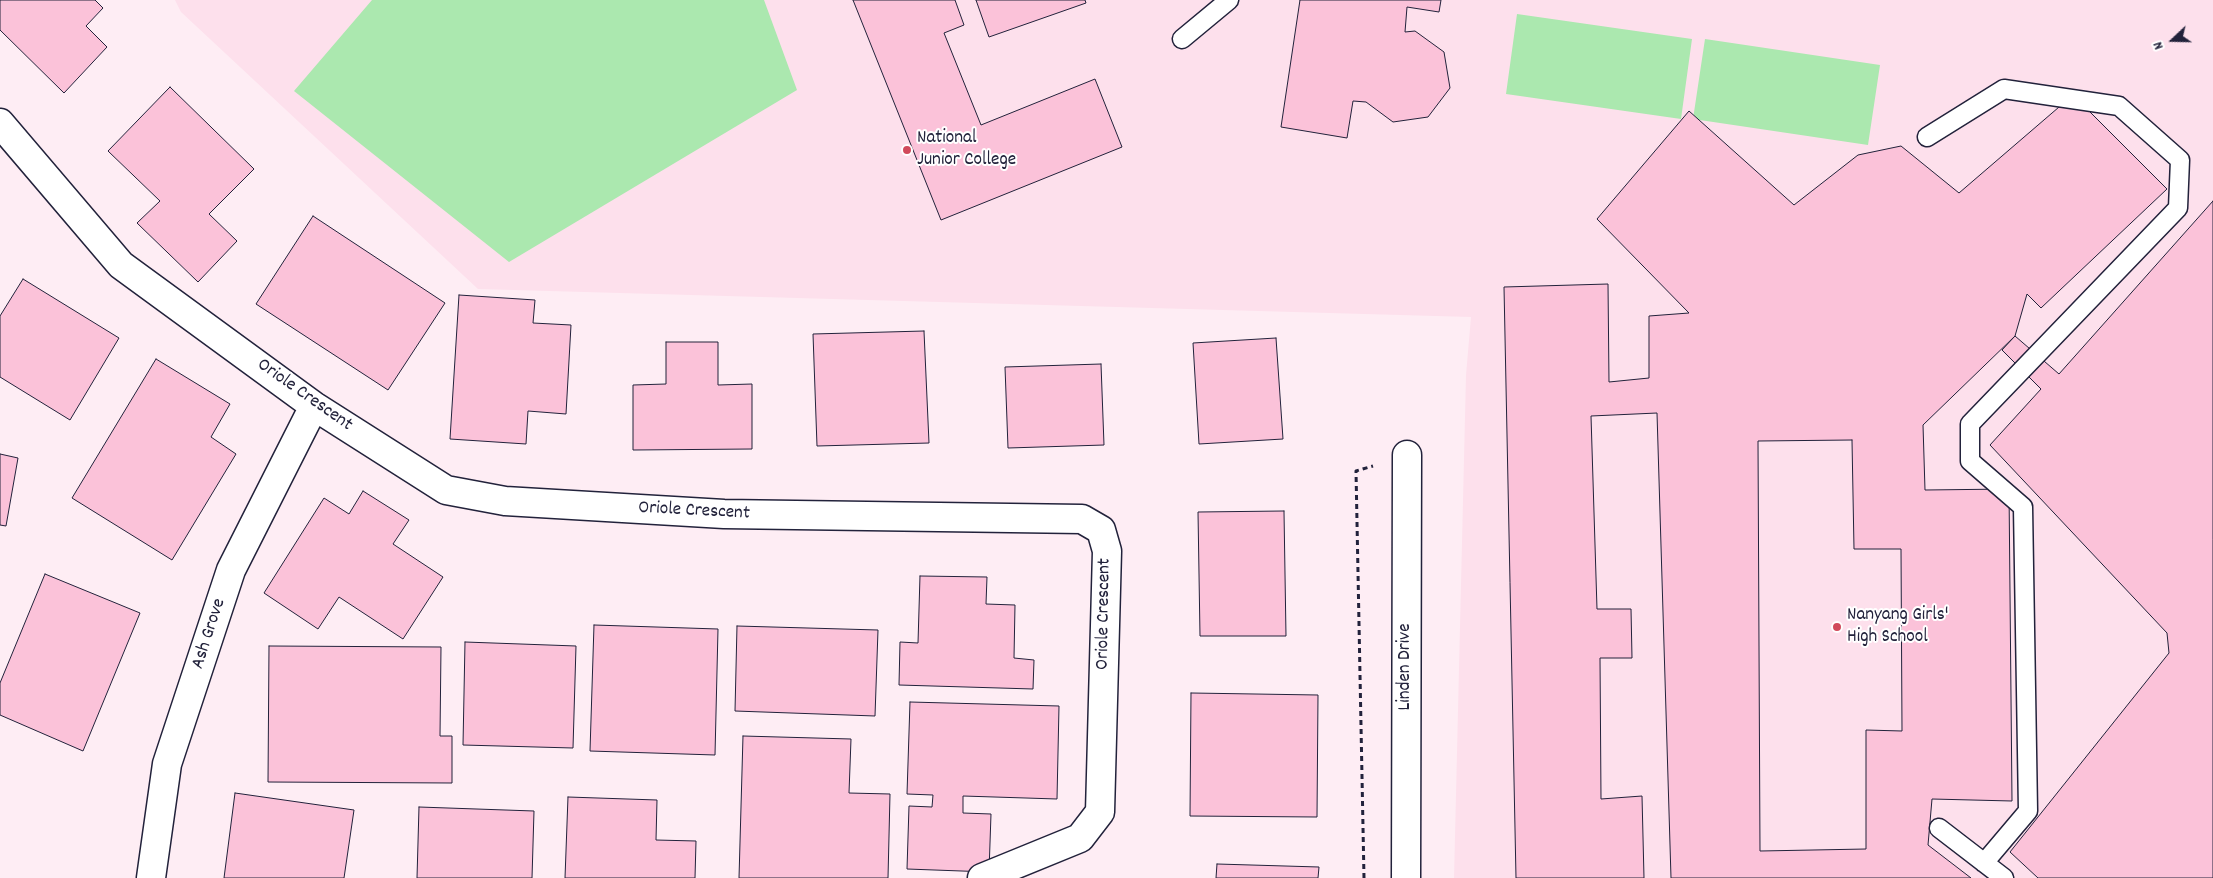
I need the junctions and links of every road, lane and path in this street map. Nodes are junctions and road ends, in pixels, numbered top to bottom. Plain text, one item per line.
1 (1229, 0) edge
2 (1182, 39) dead end
3 (0, 123) edge
4 (1927, 137) dead end
5 (314, 406) junction
6 (1407, 455) joint
7 (1940, 828) dead end
8 (1984, 862) junction
9 (151, 878) edge
10 (982, 878) edge
11 (1364, 878) edge
12 (1406, 878) edge
13 (2004, 878) edge

1 - 2 lane
3 - 5 street, Oriole Crescent
4 - 8 lane
5 - 9 street, Ash Grove
5 - 10 street, Oriole Crescent
6 - 11 path
6 - 12 street, Linden Drive
7 - 8 lane
8 - 13 lane

